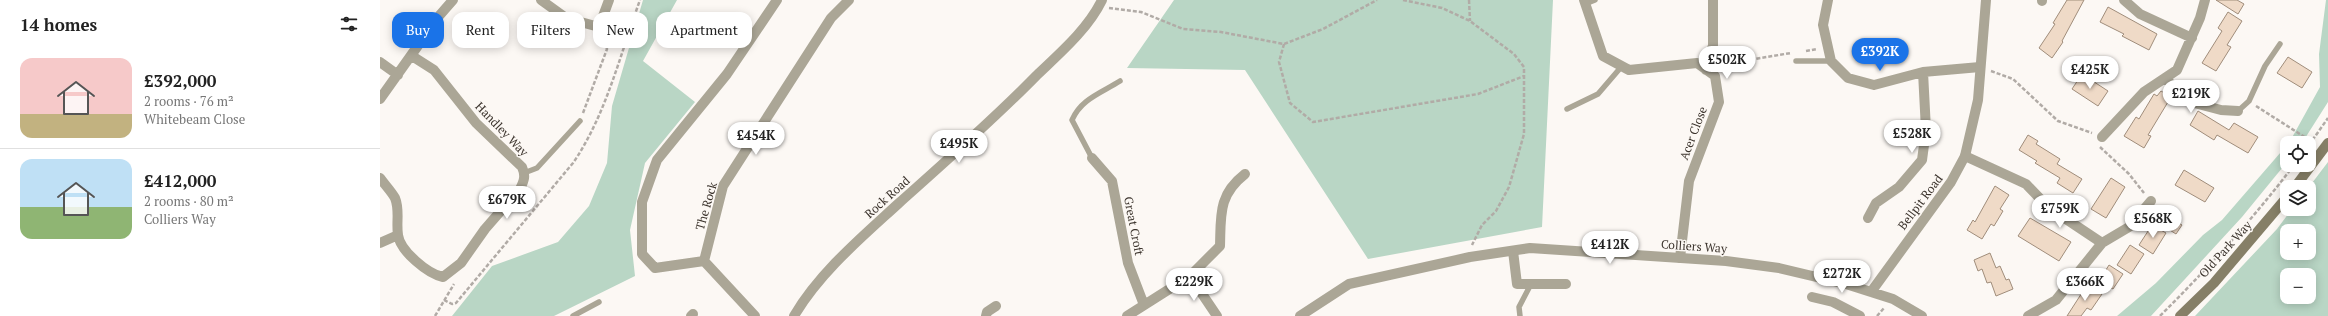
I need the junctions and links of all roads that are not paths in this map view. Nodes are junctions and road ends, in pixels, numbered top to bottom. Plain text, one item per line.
1 (453, 0) edge
2 (541, 0) edge
3 (609, 0) edge
4 (777, 0) edge
5 (849, 0) edge
6 (1713, 0) edge
7 (1828, 0) edge
8 (1986, 0) edge
9 (2124, 0) edge
10 (2204, 0) edge
11 (1588, 1) edge
12 (1100, 3) edge
13 (2192, 38) junction
14 (2280, 44) dead end
15 (412, 56) junction
16 (1831, 61) junction
17 (380, 62) edge
18 (1796, 62) dead end
19 (1622, 66) junction
20 (1980, 67) junction
21 (1706, 70) junction
22 (1923, 72) junction
23 (398, 75) junction
24 (2166, 78) junction
25 (1120, 81) dead end
26 (380, 100) edge
27 (1567, 109) dead end
28 (2238, 111) joint
29 (580, 121) road end
30 (2102, 136) road end
31 (2328, 143) edge
32 (1966, 156) junction
33 (1092, 158) joint
34 (524, 173) junction
35 (1245, 174) dead end
36 (380, 178) edge
37 (2300, 180) edge
38 (2151, 201) road end
39 (2280, 205) edge
40 (1868, 218) dead end
41 (398, 236) junction
42 (380, 243) edge
43 (2102, 243) junction
44 (1513, 251) junction
45 (1680, 258) junction
46 (704, 262) junction
47 (1190, 276) junction
48 (1531, 284) junction
49 (1566, 284) dead end
50 (1871, 292) junction
51 (1812, 297) dead end
52 (600, 302) dead end
53 (1144, 305) junction
54 (996, 306) dead end
55 (1305, 314) edge
56 (573, 316) edge
57 (755, 316) edge
58 (794, 316) edge
59 (986, 316) edge
60 (1127, 316) edge
61 (1217, 316) edge
62 (1520, 316) edge
63 (1860, 316) edge
64 (1922, 316) edge
65 (2028, 316) edge
66 (2180, 316) edge

1 - 15 street
2 - 3 street
4 - 46 street
5 - 46 street, The Rock
6 - 21 street
7 - 16 street
8 - 20 street, Bellpit Road
9 - 13 street
10 - 13 street
11 - 19 street
12 - 58 street, Rock Road
13 - 24 street
14 - 28 lane
15 - 23 street
15 - 34 street, Handley Way
16 - 18 lane
16 - 22 street
17 - 23 street
19 - 21 street
19 - 27 lane
20 - 22 street
20 - 32 street, Bellpit Road
21 - 45 street, Acer Close
22 - 40 street
23 - 26 street
24 - 28 street
24 - 30 street
25 - 33 lane
29 - 34 lane
31 - 37 main road
32 - 43 street
32 - 50 street, Bellpit Road
33 - 53 street, Great Croft
34 - 41 street, Handley Way
35 - 47 street
36 - 41 street
38 - 43 street
39 - 66 main road, Old Park Way
41 - 42 street
43 - 65 street
44 - 45 street, Colliers Way
44 - 48 street
44 - 55 street, Colliers Way
45 - 50 street, Colliers Way
46 - 57 street
47 - 53 street
47 - 61 street
48 - 49 street
48 - 62 lane
50 - 64 street, Colliers Way
51 - 63 street
52 - 56 lane
53 - 60 street
54 - 59 street

